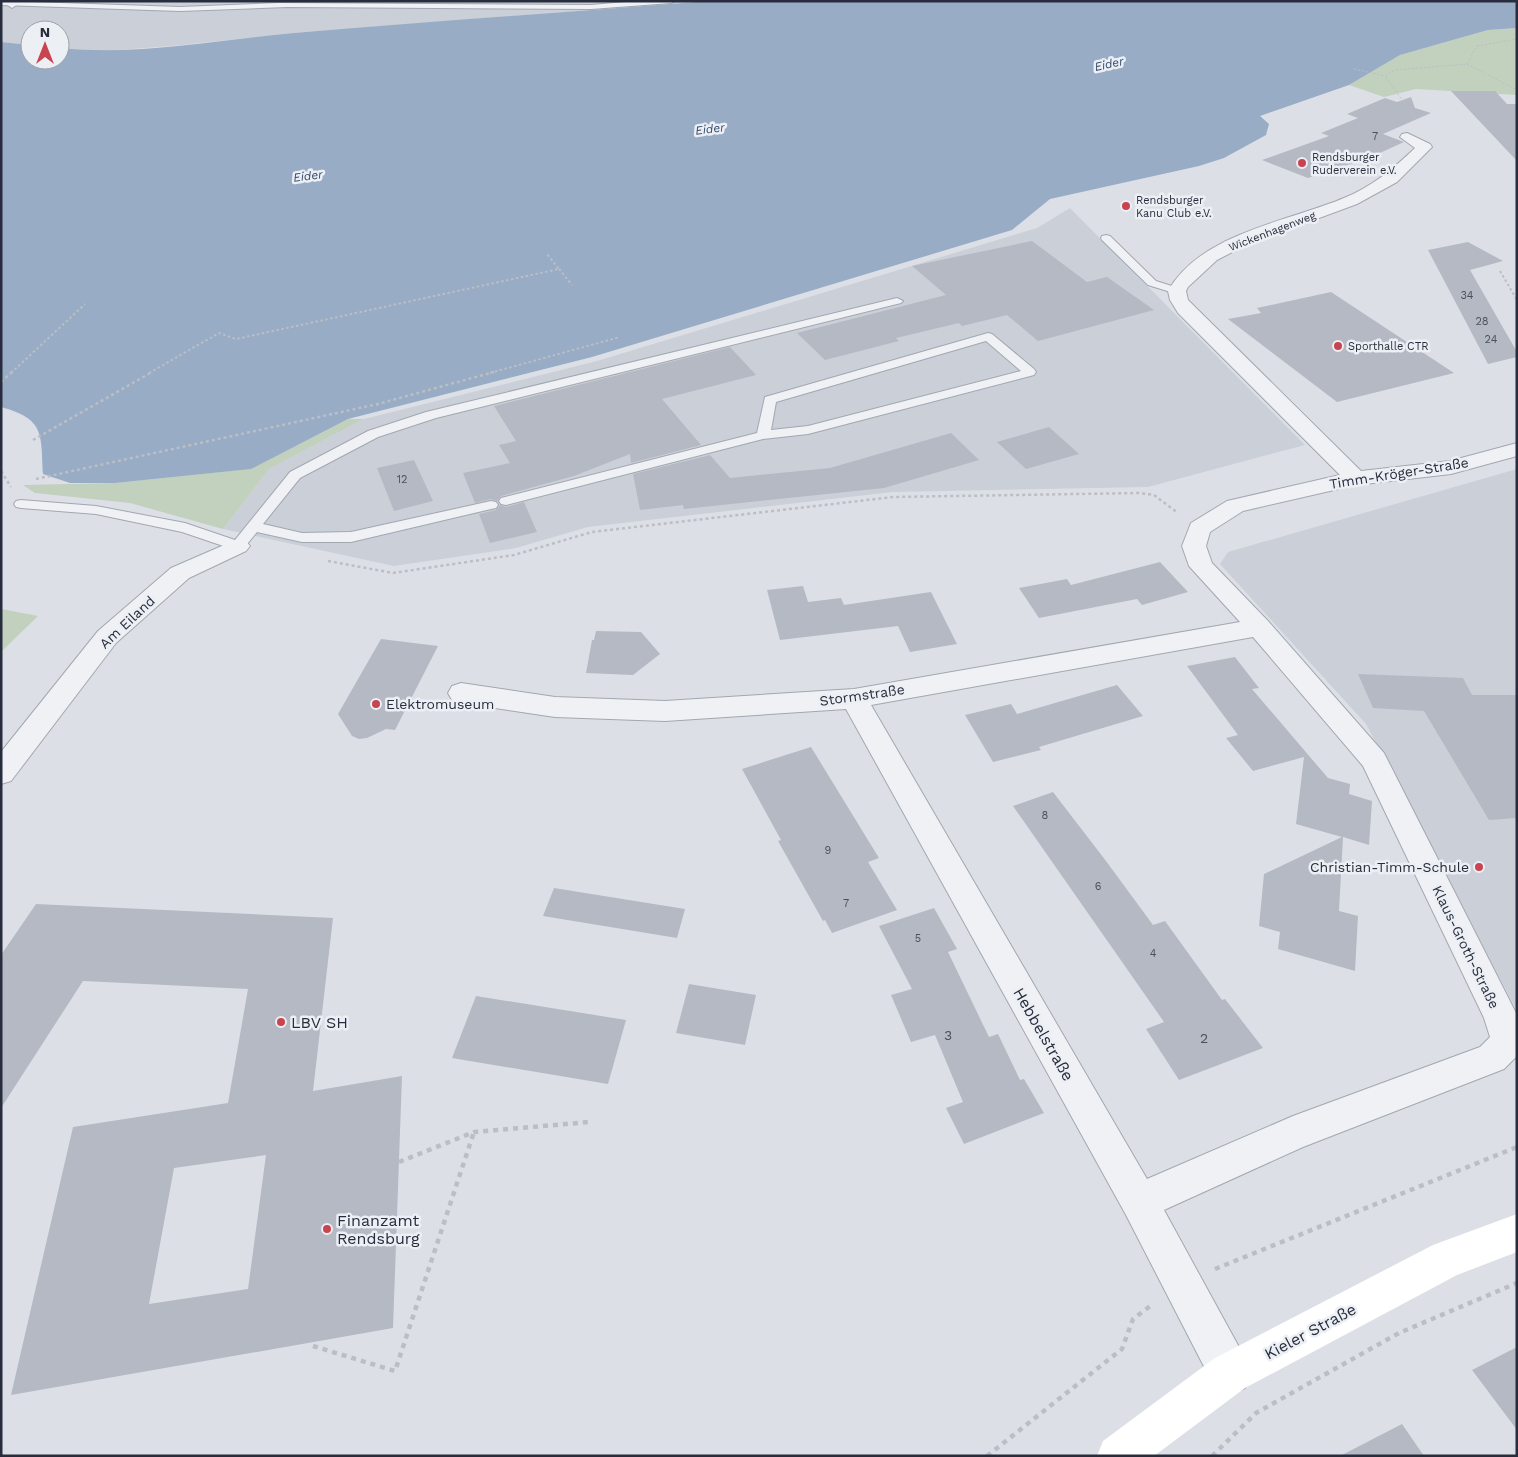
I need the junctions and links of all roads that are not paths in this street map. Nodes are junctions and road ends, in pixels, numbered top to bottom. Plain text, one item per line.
1 (328, 1) edge
2 (671, 1) edge
3 (10, 3) edge
4 (538, 4) edge
5 (278, 5) junction
6 (1407, 137) dead end
7 (1106, 238) dead end
8 (1177, 291) junction
9 (898, 301) dead end
10 (763, 435) junction
11 (1517, 449) edge
12 (1356, 478) junction
13 (506, 501) dead end
14 (22, 504) dead end
15 (491, 505) dead end
16 (254, 526) junction
17 (1199, 528) joint
18 (238, 546) junction
19 (1259, 627) junction
20 (461, 693) dead end
21 (854, 699) junction
22 (1, 773) edge
23 (1139, 1202) junction
24 (1517, 1233) edge
25 (1230, 1373) junction
26 (1118, 1456) edge

1 - 5 lane
2 - 4 lane
3 - 5 lane
4 - 5 lane
6 - 8 street, Wickenhagenweg
7 - 8 lane
8 - 12 street
9 - 16 lane
10 - 10 lane
10 - 13 lane
11 - 12 street, Timm-Kröger-Straße
12 - 17 street, Timm-Kröger-Straße
14 - 18 lane
15 - 16 lane
16 - 18 lane
17 - 19 street, Klaus-Groth-Straße
18 - 22 street, Am Eiland
19 - 21 street, Stormstraße
19 - 23 street, Klaus-Groth-Straße
20 - 21 street, Stormstraße
21 - 23 street, Hebbelstraße
23 - 25 street, Hebbelstraße
24 - 25 main road, Kieler Straße
25 - 26 main road, Kieler Straße

